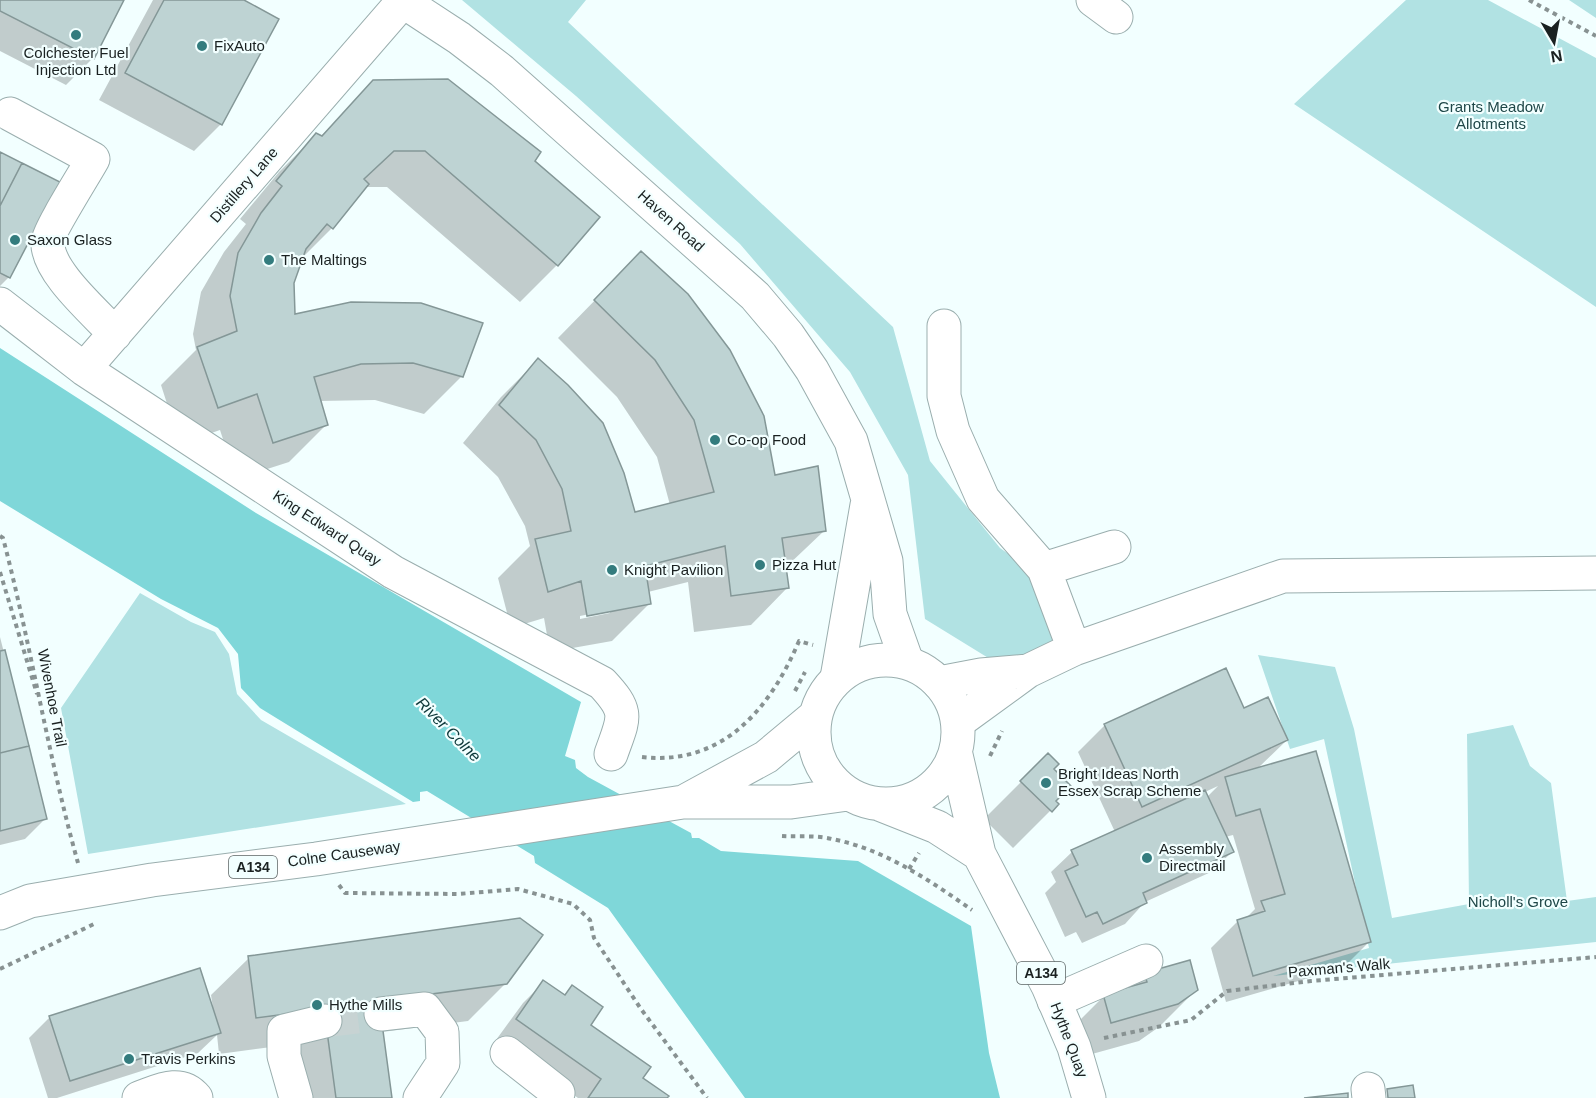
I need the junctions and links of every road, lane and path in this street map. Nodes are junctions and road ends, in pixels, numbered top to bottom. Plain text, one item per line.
1 (403, 0) edge
2 (1529, 0) edge
3 (1596, 36) edge
4 (10, 114) dead end
5 (0, 304) edge
6 (944, 326) dead end
7 (115, 334) junction
8 (84, 369) junction
9 (867, 501) junction
10 (0, 536) edge
11 (1114, 547) dead end
12 (1044, 569) junction
13 (0, 572) edge
14 (1596, 573) edge
15 (817, 646) dead end
16 (1074, 649) junction
17 (907, 662) junction
18 (1028, 671) junction
19 (837, 678) junction
20 (939, 683) junction
21 (814, 717) junction
22 (44, 718) junction
23 (958, 722) junction
24 (611, 754) joint
25 (956, 755) junction
26 (848, 794) junction
27 (683, 802) junction
28 (879, 804) junction
29 (791, 836) dead end
30 (979, 854) junction
31 (79, 867) dead end
32 (337, 882) dead end
33 (1007, 909) junction
34 (2, 911) edge
35 (90, 925) dead end
36 (1596, 957) edge
37 (1146, 961) dead end
38 (0, 969) edge
39 (1054, 1000) junction
40 (381, 1014) tunnel mouth
41 (325, 1022) tunnel mouth
42 (1096, 1040) dead end
43 (507, 1053) dead end
44 (139, 1098) edge
45 (196, 1098) edge
46 (296, 1098) edge
47 (420, 1098) edge
48 (555, 1098) edge
49 (707, 1098) edge
50 (1089, 1098) edge

1 - 7 street, Distillery Lane
1 - 9 street, Haven Road
2 - 3 path
4 - 7 street
5 - 8 street, King Edward Quay
6 - 12 street
7 - 8 street, Distillery Lane
8 - 24 street, King Edward Quay
9 - 17 street, Haven Road
9 - 19 street, Haven Road
10 - 22 path, Wivenhoe Trail
11 - 12 street
12 - 16 street
13 - 22 path
14 - 16 street
15 - 24 path
16 - 18 street
17 - 19 street, A134
17 - 20 street, A134
18 - 20 street
18 - 23 street
19 - 21 street, A134
20 - 23 street, A134
21 - 26 street, A134
21 - 27 street, Colne Causeway / A134
22 - 31 path, Wivenhoe Trail
23 - 25 street, A134
25 - 28 street, A134
25 - 30 street, Hythe Quay / A134
26 - 27 street, Colne Causeway / A134
26 - 28 street, A134
27 - 34 street, Colne Causeway / A134
28 - 30 street, A134
29 - 33 path
30 - 33 street, Hythe Quay / A134
32 - 49 path
33 - 39 street, Hythe Quay / A134
35 - 38 path
36 - 42 path, Paxman's Walk
37 - 39 street
39 - 50 street, Hythe Quay / A134
40 - 47 street
41 - 46 street
43 - 48 street
44 - 45 street

